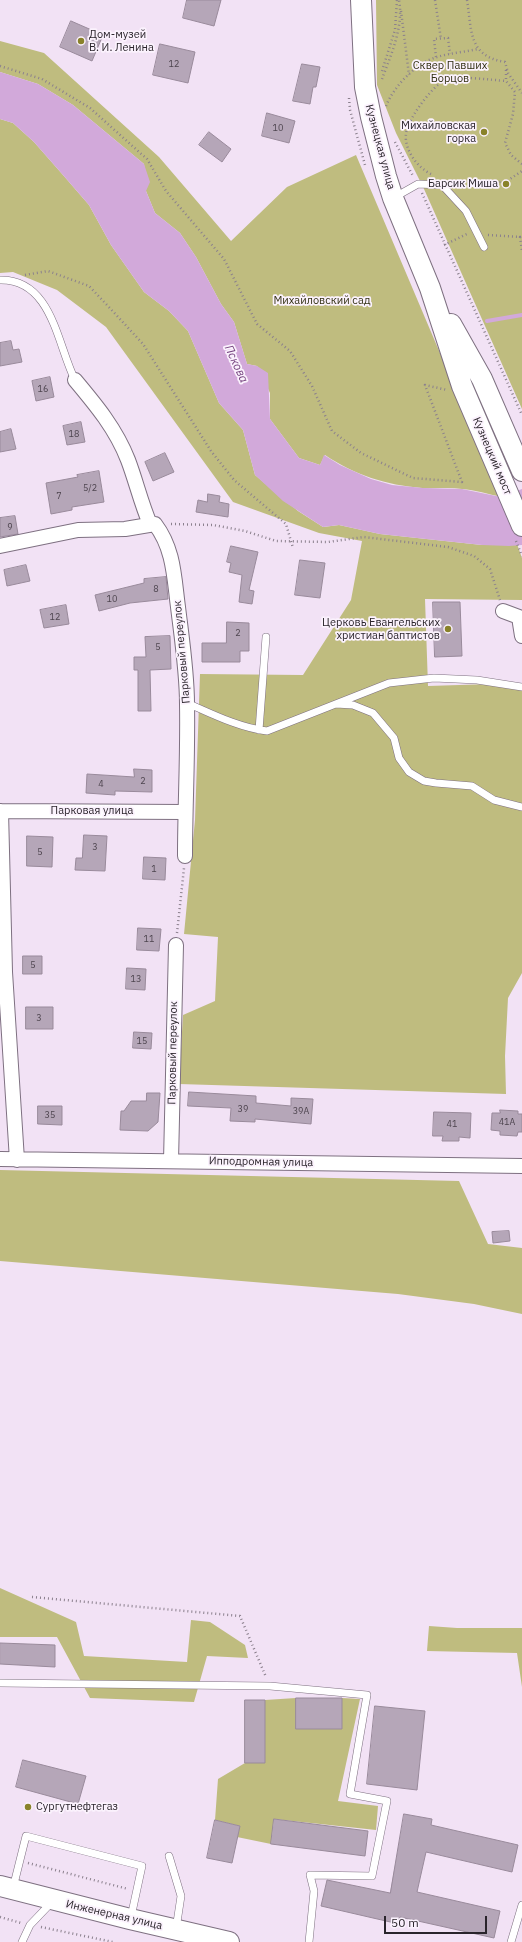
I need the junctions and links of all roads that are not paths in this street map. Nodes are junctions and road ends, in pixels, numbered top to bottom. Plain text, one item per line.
1 (361, 0) edge
2 (393, 198) junction
3 (484, 247) dead end
4 (0, 280) edge
5 (430, 288) junction
6 (482, 379) joint
7 (75, 380) joint
8 (457, 388) joint
9 (522, 471) edge
10 (152, 524) junction
11 (522, 526) edge
12 (0, 546) edge
13 (503, 612) road end
14 (522, 636) edge
15 (266, 637) dead end
16 (522, 687) edge
17 (187, 703) junction
18 (334, 704) junction
19 (259, 730) junction
20 (522, 807) edge
21 (1, 811) edge
22 (185, 812) junction
23 (185, 856) road end
24 (176, 946) road end
25 (0, 1159) edge
26 (16, 1160) junction
27 (171, 1161) junction
28 (522, 1166) edge
29 (0, 1683) edge
30 (169, 1856) dead end
31 (6, 1888) edge
32 (54, 1900) junction
33 (522, 1905) edge
34 (130, 1920) junction
35 (176, 1929) junction
36 (204, 1939) edge
37 (22, 1942) edge
38 (229, 1942) edge
39 (309, 1942) edge
40 (511, 1942) edge

1 - 2 street, Кузнецкая улица
2 - 3 lane
2 - 5 street, Кузнецкая улица
4 - 7 lane
5 - 6 street, Кузнецкая улица
5 - 8 street, Кузнецкая улица
6 - 9 street, Кузнецкий мост
7 - 10 street, Парковый переулок
8 - 11 street, Кузнецкий мост
10 - 12 street
10 - 17 street, Парковый переулок
13 - 14 street
15 - 19 lane
16 - 18 lane
17 - 19 lane
17 - 22 street, Парковый переулок
18 - 19 lane
18 - 20 lane
21 - 22 street, Парковая улица
21 - 26 street
22 - 23 street, Парковый переулок
24 - 27 street, Парковый переулок
25 - 26 street, Ипподромная улица
26 - 27 street, Ипподромная улица
27 - 28 street, Ипподромная улица
29 - 39 lane
30 - 35 lane
31 - 32 street, Инженерная улица
31 - 34 lane
32 - 34 street, Инженерная улица
32 - 37 lane
33 - 40 lane
34 - 35 street, Инженерная улица
35 - 36 street, Инженерная улица
36 - 38 street, Инженерная улица

